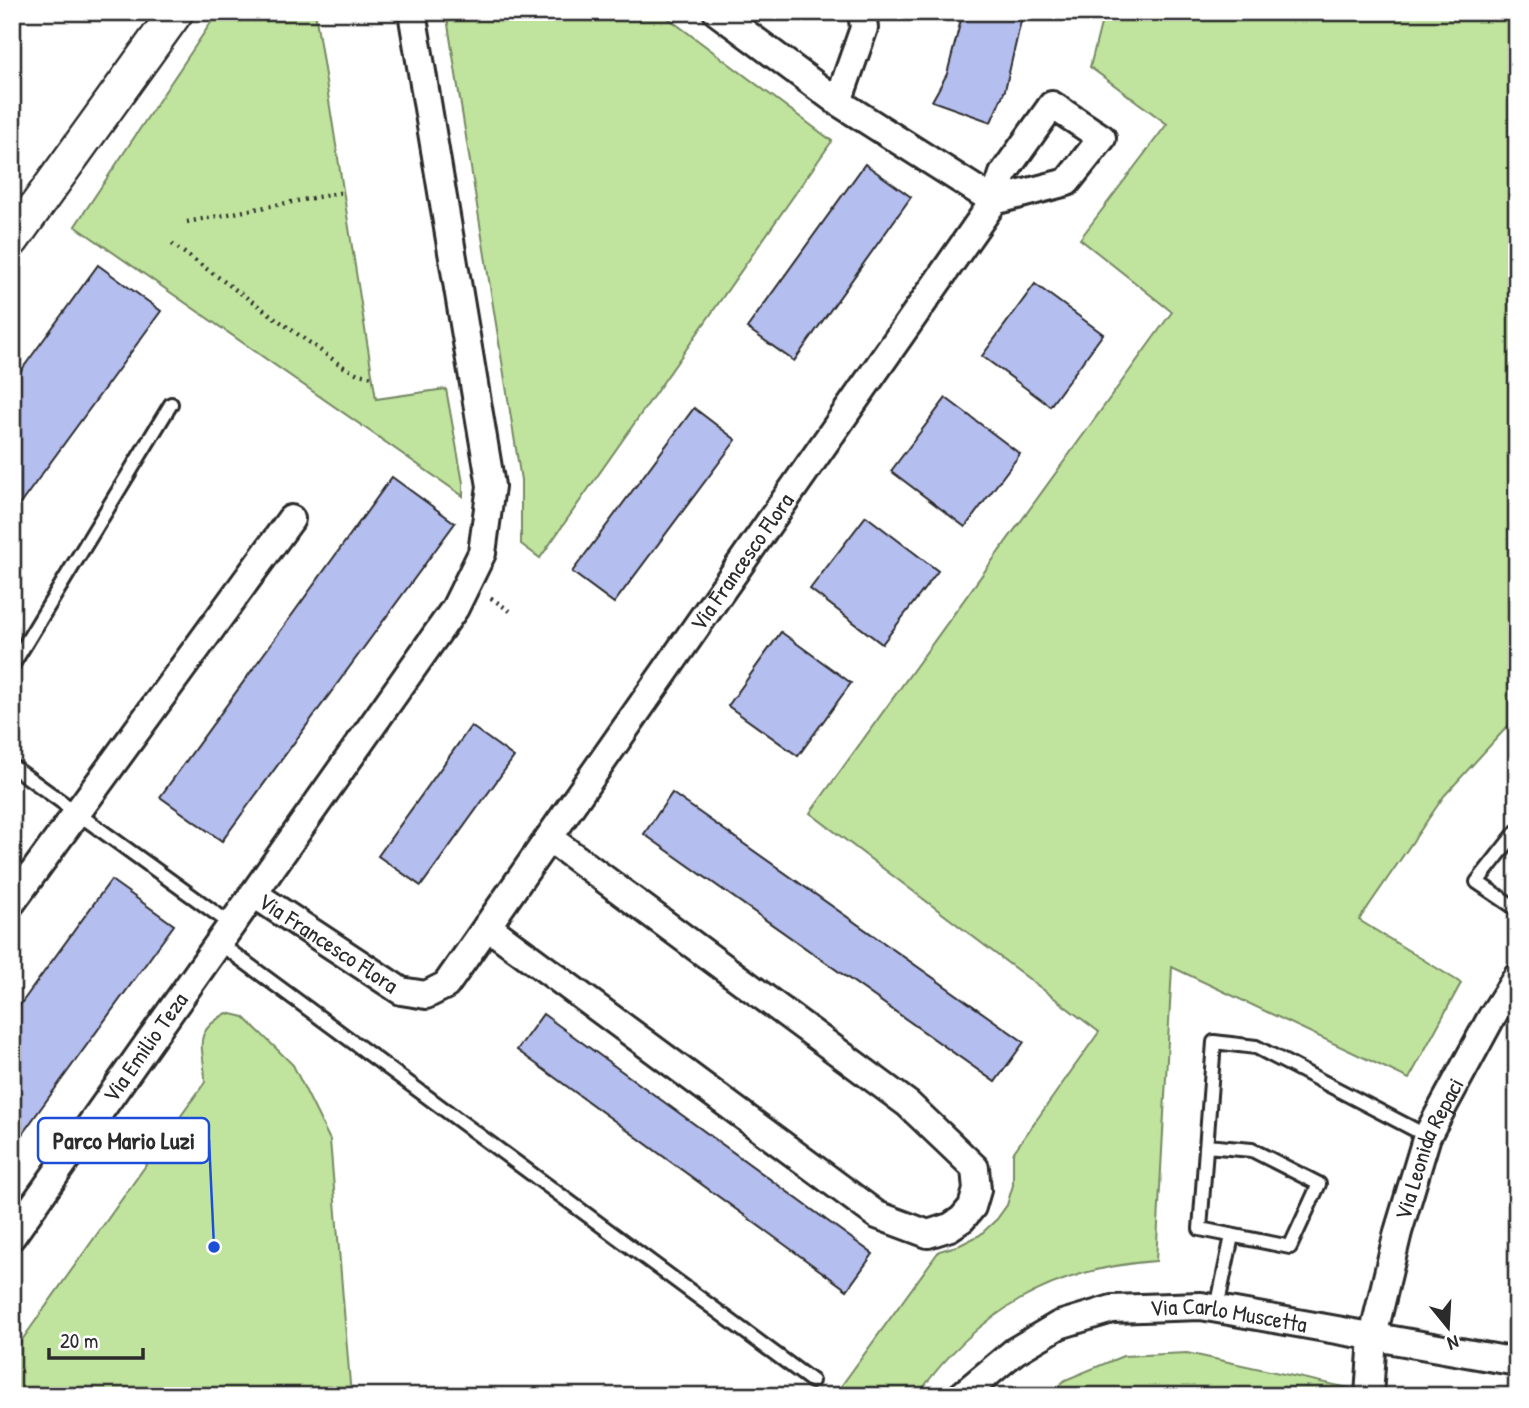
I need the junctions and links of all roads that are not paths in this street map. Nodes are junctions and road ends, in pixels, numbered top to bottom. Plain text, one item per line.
1 (177, 12) edge
2 (412, 12) edge
3 (717, 12) edge
4 (862, 12) edge
5 (838, 102) junction
6 (12, 240) edge
7 (171, 404) dead end
8 (291, 519) dead end
9 (12, 666) edge
10 (12, 766) edge
11 (77, 813) junction
12 (1517, 831) edge
13 (549, 838) junction
14 (254, 894) junction
15 (12, 902) edge
16 (1517, 909) edge
17 (487, 926) junction
18 (225, 934) junction
19 (1517, 977) edge
20 (1427, 1136) junction
21 (1206, 1146) junction
22 (12, 1236) edge
23 (1232, 1236) junction
24 (1217, 1308) junction
25 (1373, 1336) junction
26 (1517, 1362) edge
27 (812, 1381) dead end
28 (961, 1396) edge
29 (1369, 1396) edge

1 - 6 street
2 - 14 street, Via Francesco Flora
3 - 5 street
4 - 5 street
5 - 13 street, Via Francesco Flora
7 - 9 lane
8 - 11 street
10 - 11 lane
11 - 15 street
11 - 18 lane
12 - 16 lane
13 - 17 street, Via Francesco Flora
13 - 17 street
14 - 17 street, Via Francesco Flora
14 - 18 street, Via Emilio Teza
18 - 22 street, Via Emilio Teza
18 - 27 lane
19 - 20 street, Via Leonida Repaci
20 - 21 lane
20 - 25 street, Via Leonida Repaci
21 - 23 lane
21 - 23 lane
23 - 24 lane
24 - 25 street, Via Carlo Muscetta
24 - 28 street, Via Carlo Muscetta
25 - 26 street, Via Carlo Muscetta
25 - 29 street, Via Leonida Repaci

